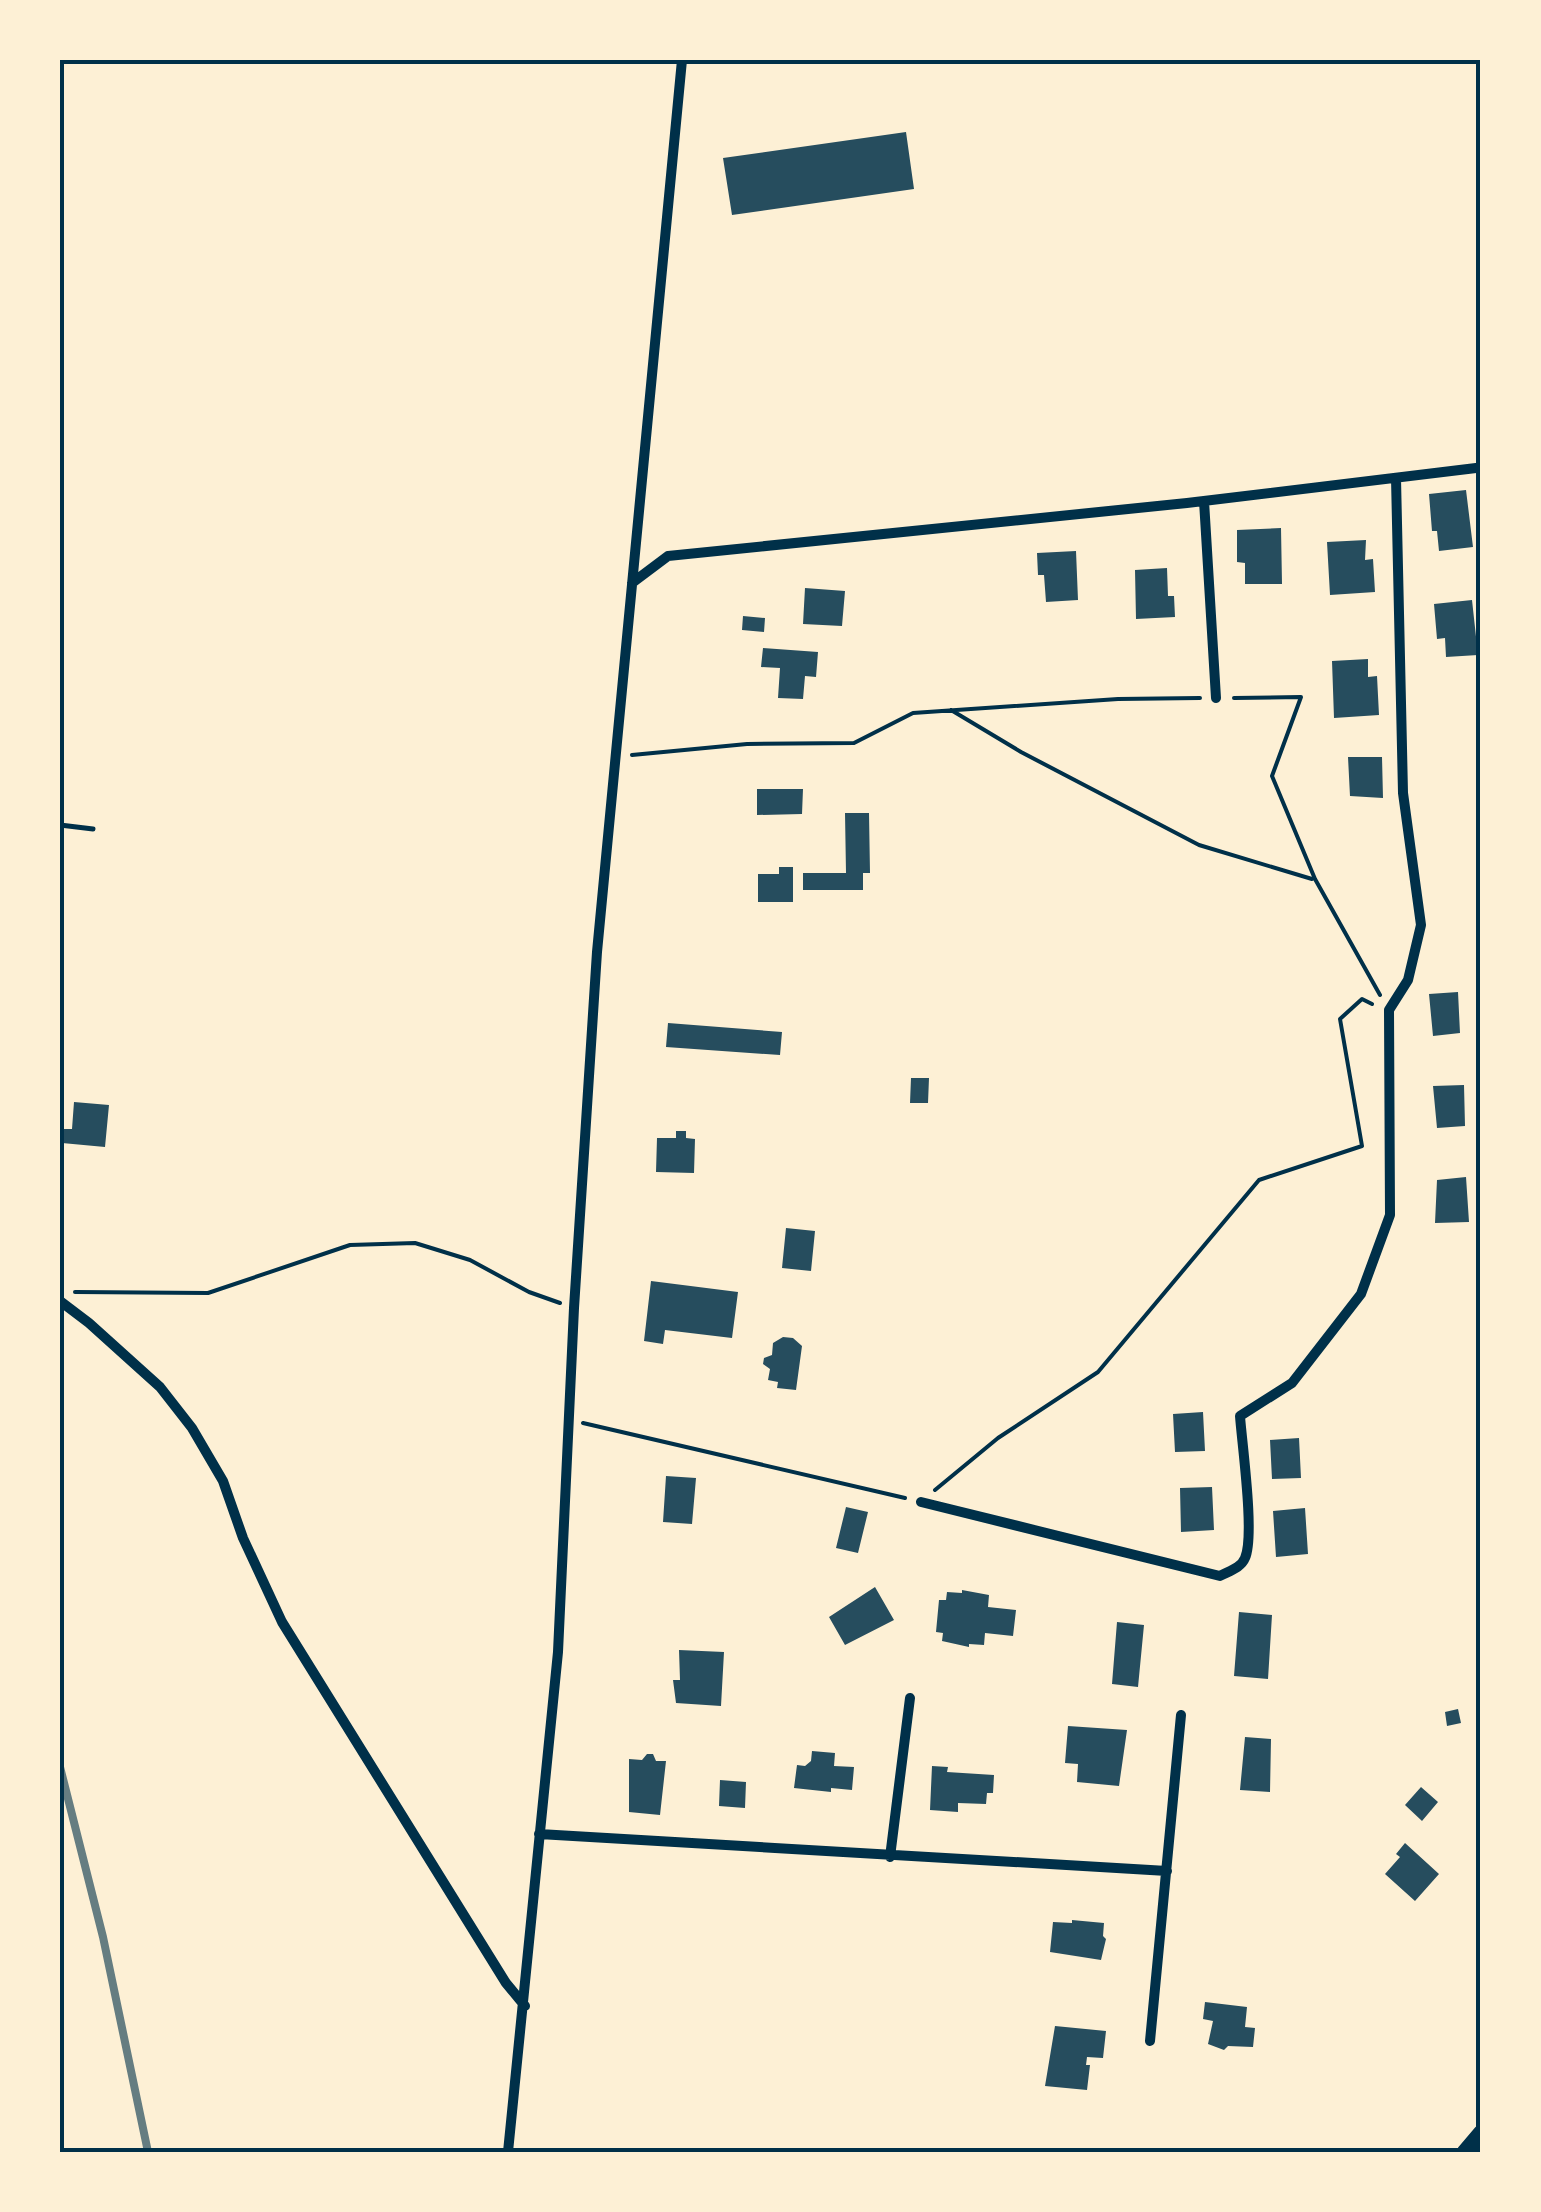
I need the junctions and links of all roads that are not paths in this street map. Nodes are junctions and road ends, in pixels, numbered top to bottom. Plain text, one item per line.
1 (682, 60) edge
2 (1476, 468) dead end
3 (1396, 478) junction
4 (1204, 501) junction
5 (632, 582) junction
6 (1216, 698) road end
7 (60, 826) edge
8 (94, 828) dead end
9 (60, 1301) edge
10 (921, 1502) road end
11 (910, 1698) dead end
12 (1181, 1715) dead end
13 (539, 1834) junction
14 (890, 1857) junction
15 (1167, 1871) junction
16 (525, 2006) junction
17 (1150, 2041) dead end
18 (1481, 2132) edge
19 (508, 2152) edge
20 (1464, 2152) edge

1 - 5 street
2 - 3 street
3 - 4 street
3 - 10 street
4 - 5 street
4 - 6 street
5 - 13 street
7 - 8 lane
9 - 16 street
11 - 14 street
12 - 15 street
13 - 14 street
13 - 16 street
14 - 15 street
15 - 17 street
16 - 19 street
18 - 20 main road

